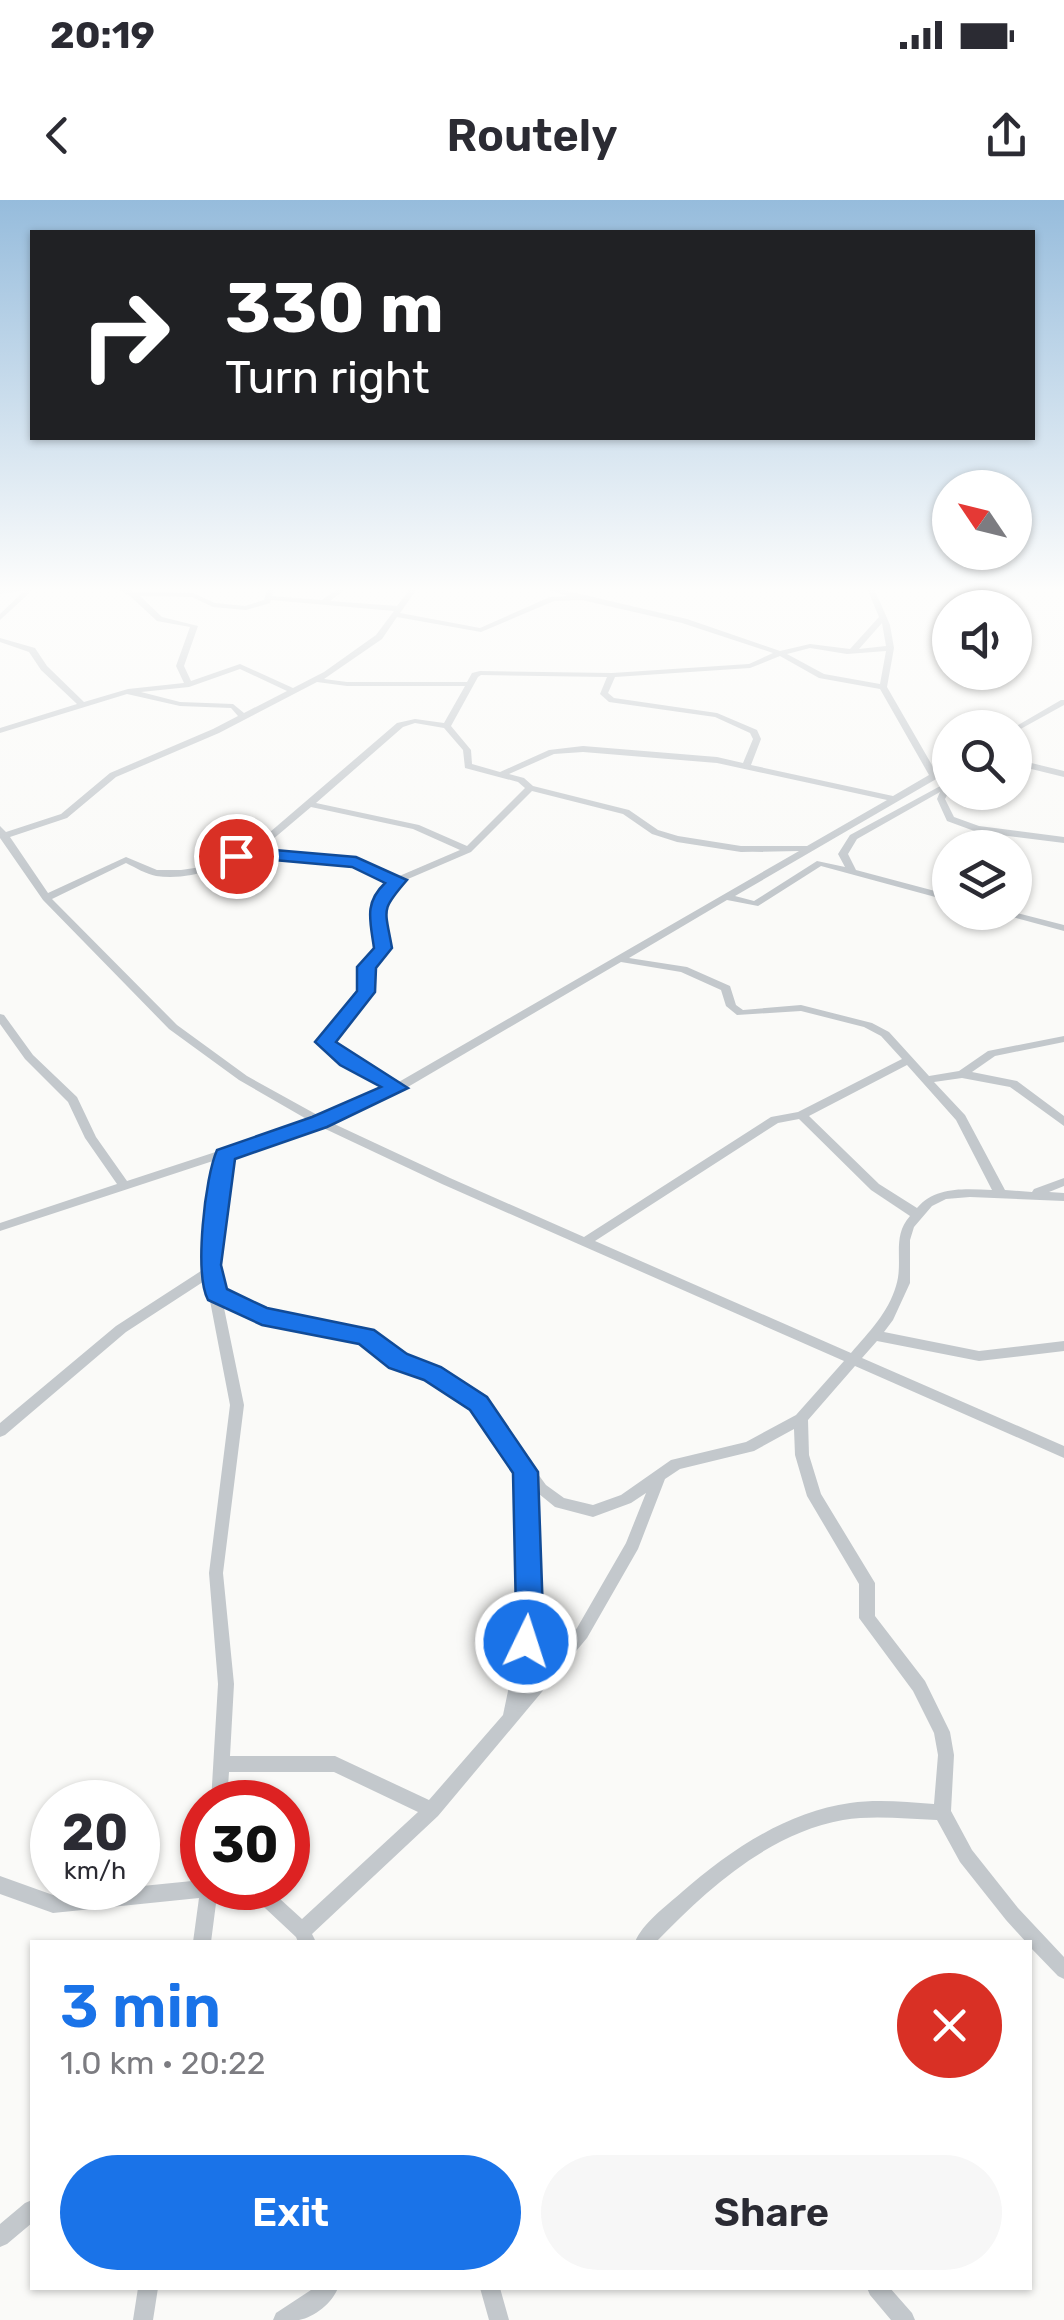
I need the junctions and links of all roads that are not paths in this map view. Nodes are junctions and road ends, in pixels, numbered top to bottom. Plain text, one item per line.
1 (62, 685) edge
2 (188, 685) edge
3 (282, 685) edge
4 (308, 685) edge
5 (469, 685) edge
6 (608, 685) edge
7 (872, 685) edge
8 (883, 687) joint
9 (128, 691) junction
10 (296, 692) junction
11 (274, 700) junction
12 (1064, 702) edge
13 (84, 705) junction
14 (226, 705) junction
15 (242, 716) junction
16 (1032, 720) edge
17 (447, 726) junction
18 (0, 731) edge
19 (747, 766) junction
20 (1032, 766) edge
21 (932, 773) edge
22 (504, 774) junction
23 (1064, 774) edge
24 (932, 777) edge
25 (530, 788) junction
26 (932, 792) edge
27 (894, 800) junction
28 (309, 804) junction
29 (944, 810) edge
30 (2, 833) edge
31 (1064, 840) edge
32 (806, 848) junction
33 (741, 849) junction
34 (468, 850) junction
35 (251, 853) junction
36 (762, 874) junction
37 (854, 874) junction
38 (398, 880) junction
39 (932, 894) edge
40 (726, 897) junction
41 (46, 898) junction
42 (1032, 920) edge
43 (1064, 928) edge
44 (620, 958) junction
45 (0, 1017) edge
46 (1064, 1039) edge
47 (907, 1061) junction
48 (962, 1074) junction
49 (930, 1079) junction
50 (398, 1088) junction
51 (801, 1115) junction
52 (320, 1122) junction
53 (1064, 1122) edge
54 (225, 1155) junction
55 (1064, 1182) edge
56 (125, 1186) junction
57 (1000, 1193) junction
58 (1031, 1194) junction
59 (1064, 1197) edge
60 (915, 1213) junction
61 (0, 1227) edge
62 (586, 1241) junction
63 (210, 1271) junction
64 (216, 1294) junction
65 (874, 1335) junction
66 (1064, 1346) edge
67 (853, 1359) junction
68 (801, 1420) junction
69 (0, 1431) edge
70 (1064, 1452) edge
71 (662, 1471) junction
72 (526, 1472) junction
73 (507, 1720) junction
74 (224, 1764) junction
75 (222, 1780) edge
76 (432, 1810) junction
77 (942, 1812) junction
78 (0, 1885) edge
79 (180, 1891) edge
80 (206, 1910) edge
81 (278, 1910) edge
82 (305, 1937) edge
83 (202, 1940) edge
84 (646, 1940) edge
85 (1064, 1970) edge
86 (30, 2212) edge
87 (0, 2237) edge
88 (148, 2290) edge
89 (326, 2290) edge
90 (491, 2290) edge
91 (880, 2290) edge
92 (143, 2320) edge
93 (284, 2320) edge
94 (499, 2320) edge
95 (905, 2320) edge

1 - 13 street
2 - 9 street
3 - 10 street
4 - 10 street
5 - 17 street
6 - 19 street
7 - 8 street
8 - 21 street
9 - 13 street
9 - 14 street
10 - 11 street
11 - 14 street
11 - 15 street
12 - 16 street
13 - 18 street
14 - 15 street
15 - 30 street
17 - 22 street
17 - 28 street
19 - 22 street
19 - 27 street
20 - 23 street
22 - 25 street
24 - 27 street
25 - 33 street
25 - 34 street
26 - 37 street
27 - 32 street
28 - 34 street
28 - 35 street
29 - 31 street
30 - 41 street
32 - 33 street
32 - 36 street
33 - 36 street
34 - 38 street
35 - 38 street
35 - 41 street
36 - 40 street
37 - 39 street
37 - 40 street
38 - 50 street
40 - 44 street
41 - 52 street
42 - 43 street
44 - 47 street
44 - 50 street
45 - 56 street
46 - 48 street
47 - 49 street
47 - 51 street
48 - 49 street
48 - 53 street
49 - 57 street
50 - 52 street
51 - 60 street
51 - 62 street
52 - 54 street
52 - 62 street
54 - 56 street
54 - 63 street
55 - 58 street
56 - 61 street
57 - 58 street
57 - 60 street
58 - 59 street
60 - 65 street
62 - 67 street
63 - 64 street
63 - 69 street
64 - 72 street
64 - 74 street
65 - 66 street
65 - 67 street
67 - 68 street
67 - 70 street
68 - 71 street
68 - 77 street
71 - 72 street
71 - 73 street
72 - 73 street
73 - 76 street
74 - 75 street
74 - 76 street
76 - 82 street
77 - 84 street
77 - 85 street
78 - 79 street
80 - 83 street
81 - 82 street
86 - 87 street
88 - 92 street
89 - 93 street
90 - 94 street
91 - 95 street

